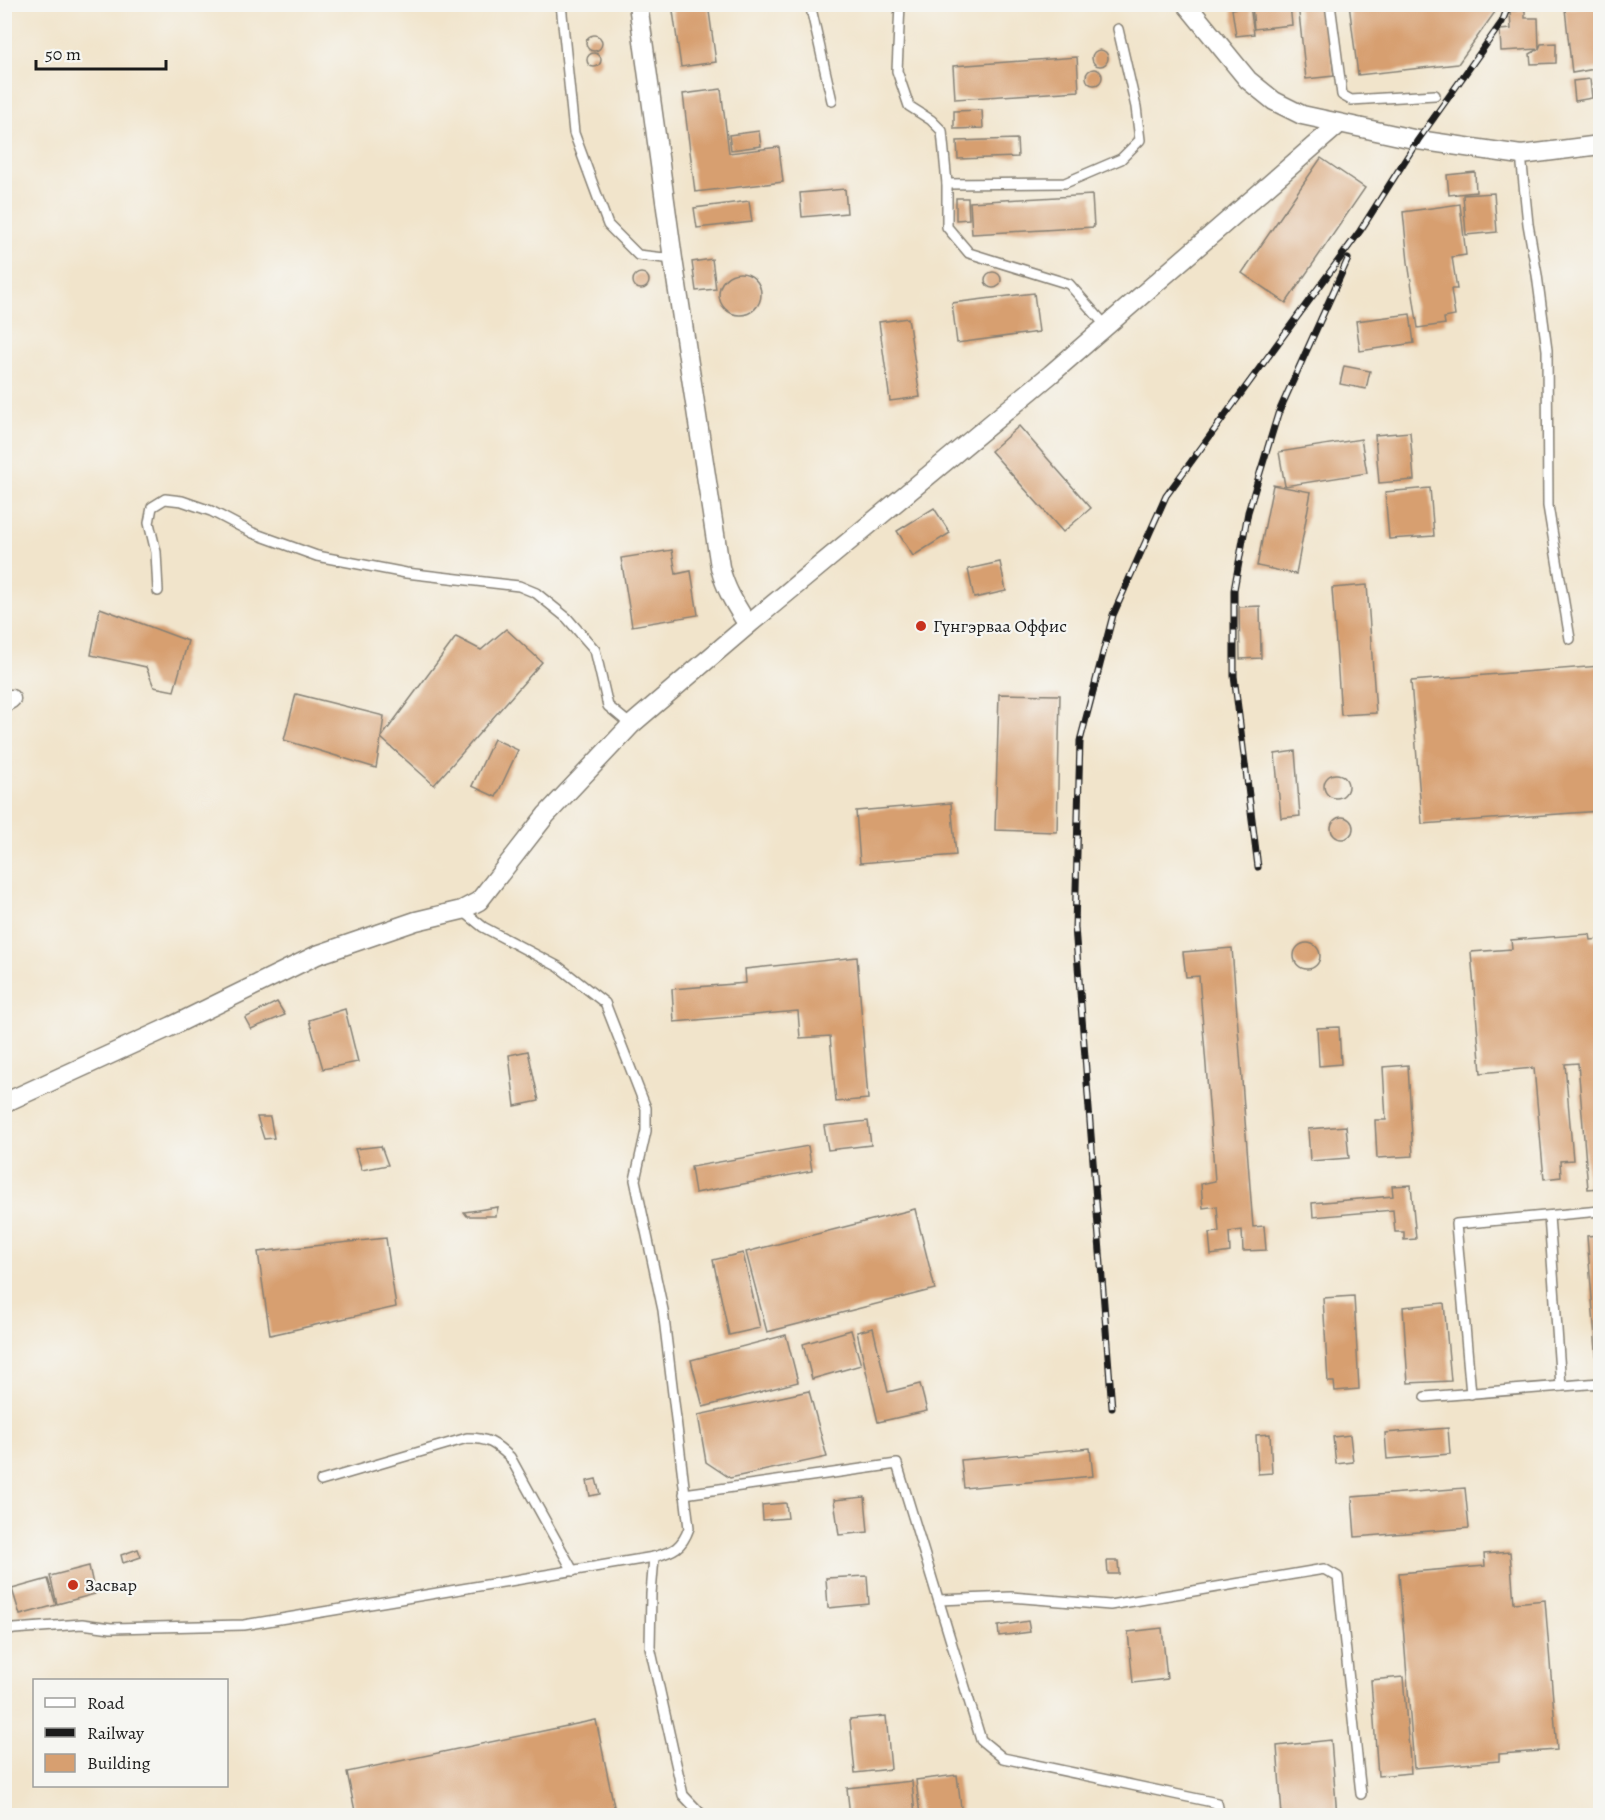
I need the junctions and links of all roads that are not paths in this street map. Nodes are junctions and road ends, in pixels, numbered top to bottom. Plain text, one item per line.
1 (561, 4) edge
2 (638, 4) edge
3 (810, 4) edge
4 (900, 4) edge
5 (1186, 4) edge
6 (1330, 4) edge
7 (1118, 29) dead end
8 (1436, 95) dead end
9 (832, 101) dead end
10 (1339, 124) junction
11 (1600, 145) edge
12 (1521, 156) junction
13 (947, 184) junction
14 (674, 259) junction
15 (1106, 326) junction
16 (159, 591) dead end
17 (748, 624) junction
18 (1569, 639) dead end
19 (631, 725) junction
20 (462, 910) junction
21 (5, 1101) edge
22 (1600, 1211) edge
23 (1549, 1216) junction
24 (1600, 1383) edge
25 (1561, 1386) junction
26 (1471, 1394) junction
27 (1425, 1397) dead end
28 (321, 1481) dead end
29 (684, 1494) junction
30 (654, 1557) junction
31 (573, 1571) junction
32 (939, 1600) junction
33 (4, 1631) edge
34 (1361, 1794) dead end
35 (703, 1815) edge
36 (1220, 1815) edge

1 - 14 lane
2 - 14 street
3 - 9 lane
4 - 13 lane
5 - 10 street
6 - 8 lane
7 - 13 lane
10 - 12 street
10 - 15 street
11 - 12 street
12 - 18 lane
13 - 15 lane
14 - 17 street
15 - 17 street
16 - 19 lane
17 - 19 street
19 - 20 street
20 - 21 street
20 - 29 lane
22 - 23 lane
23 - 25 lane
23 - 26 lane
24 - 25 lane
25 - 26 lane
26 - 27 lane
28 - 31 lane
29 - 30 lane
29 - 32 lane
30 - 31 lane
30 - 35 lane
31 - 33 lane
32 - 34 lane
32 - 36 lane

